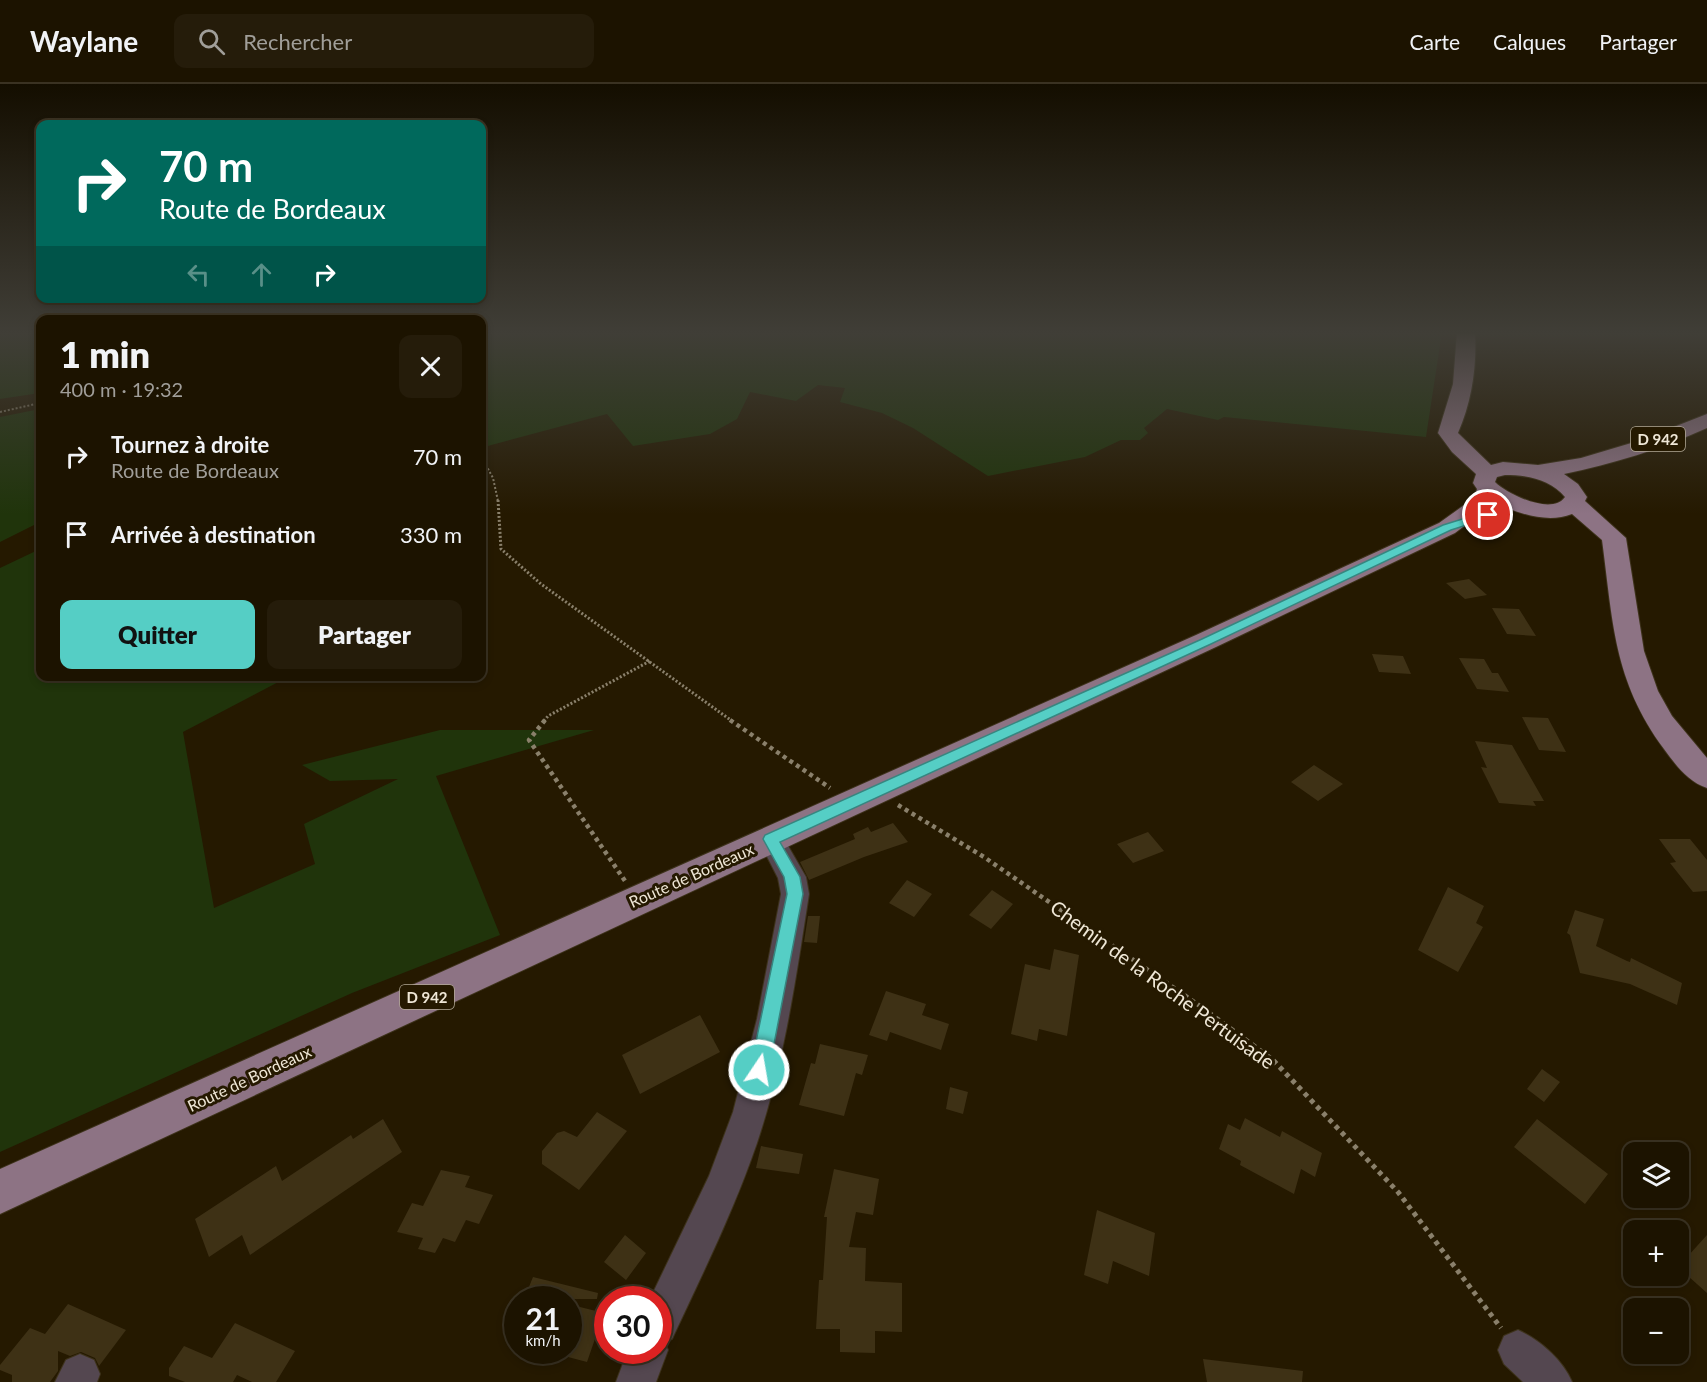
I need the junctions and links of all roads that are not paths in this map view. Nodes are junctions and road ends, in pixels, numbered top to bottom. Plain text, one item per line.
1 (1460, 393) edge
2 (1707, 420) edge
3 (1453, 423) junction
4 (1609, 457) junction
5 (1514, 468) junction
6 (1538, 472) junction
7 (1488, 481) junction
8 (1573, 497) junction
9 (1521, 506) junction
10 (1548, 511) junction
11 (1447, 528) junction
12 (1617, 572) junction
13 (1707, 776) edge
14 (771, 839) junction
15 (0, 1192) edge
16 (672, 1295) edge
17 (1518, 1350) road end
18 (643, 1364) edge
19 (636, 1382) edge
20 (1552, 1382) edge

1 - 3 main road
2 - 4 main road, D 942
3 - 5 main road
3 - 7 main road
4 - 6 main road, D 942
4 - 8 main road, D 942
5 - 6 main road
5 - 7 main road
6 - 8 main road
7 - 9 main road
7 - 11 main road, Route de Bordeaux / D 942
8 - 10 main road
8 - 12 main road
9 - 10 main road
9 - 11 main road, Route de Bordeaux / D 942
10 - 12 main road
11 - 14 main road, Route de Bordeaux / D 942
12 - 13 main road
14 - 15 main road, Route de Bordeaux / D 942
14 - 16 street
17 - 20 street
18 - 19 street

